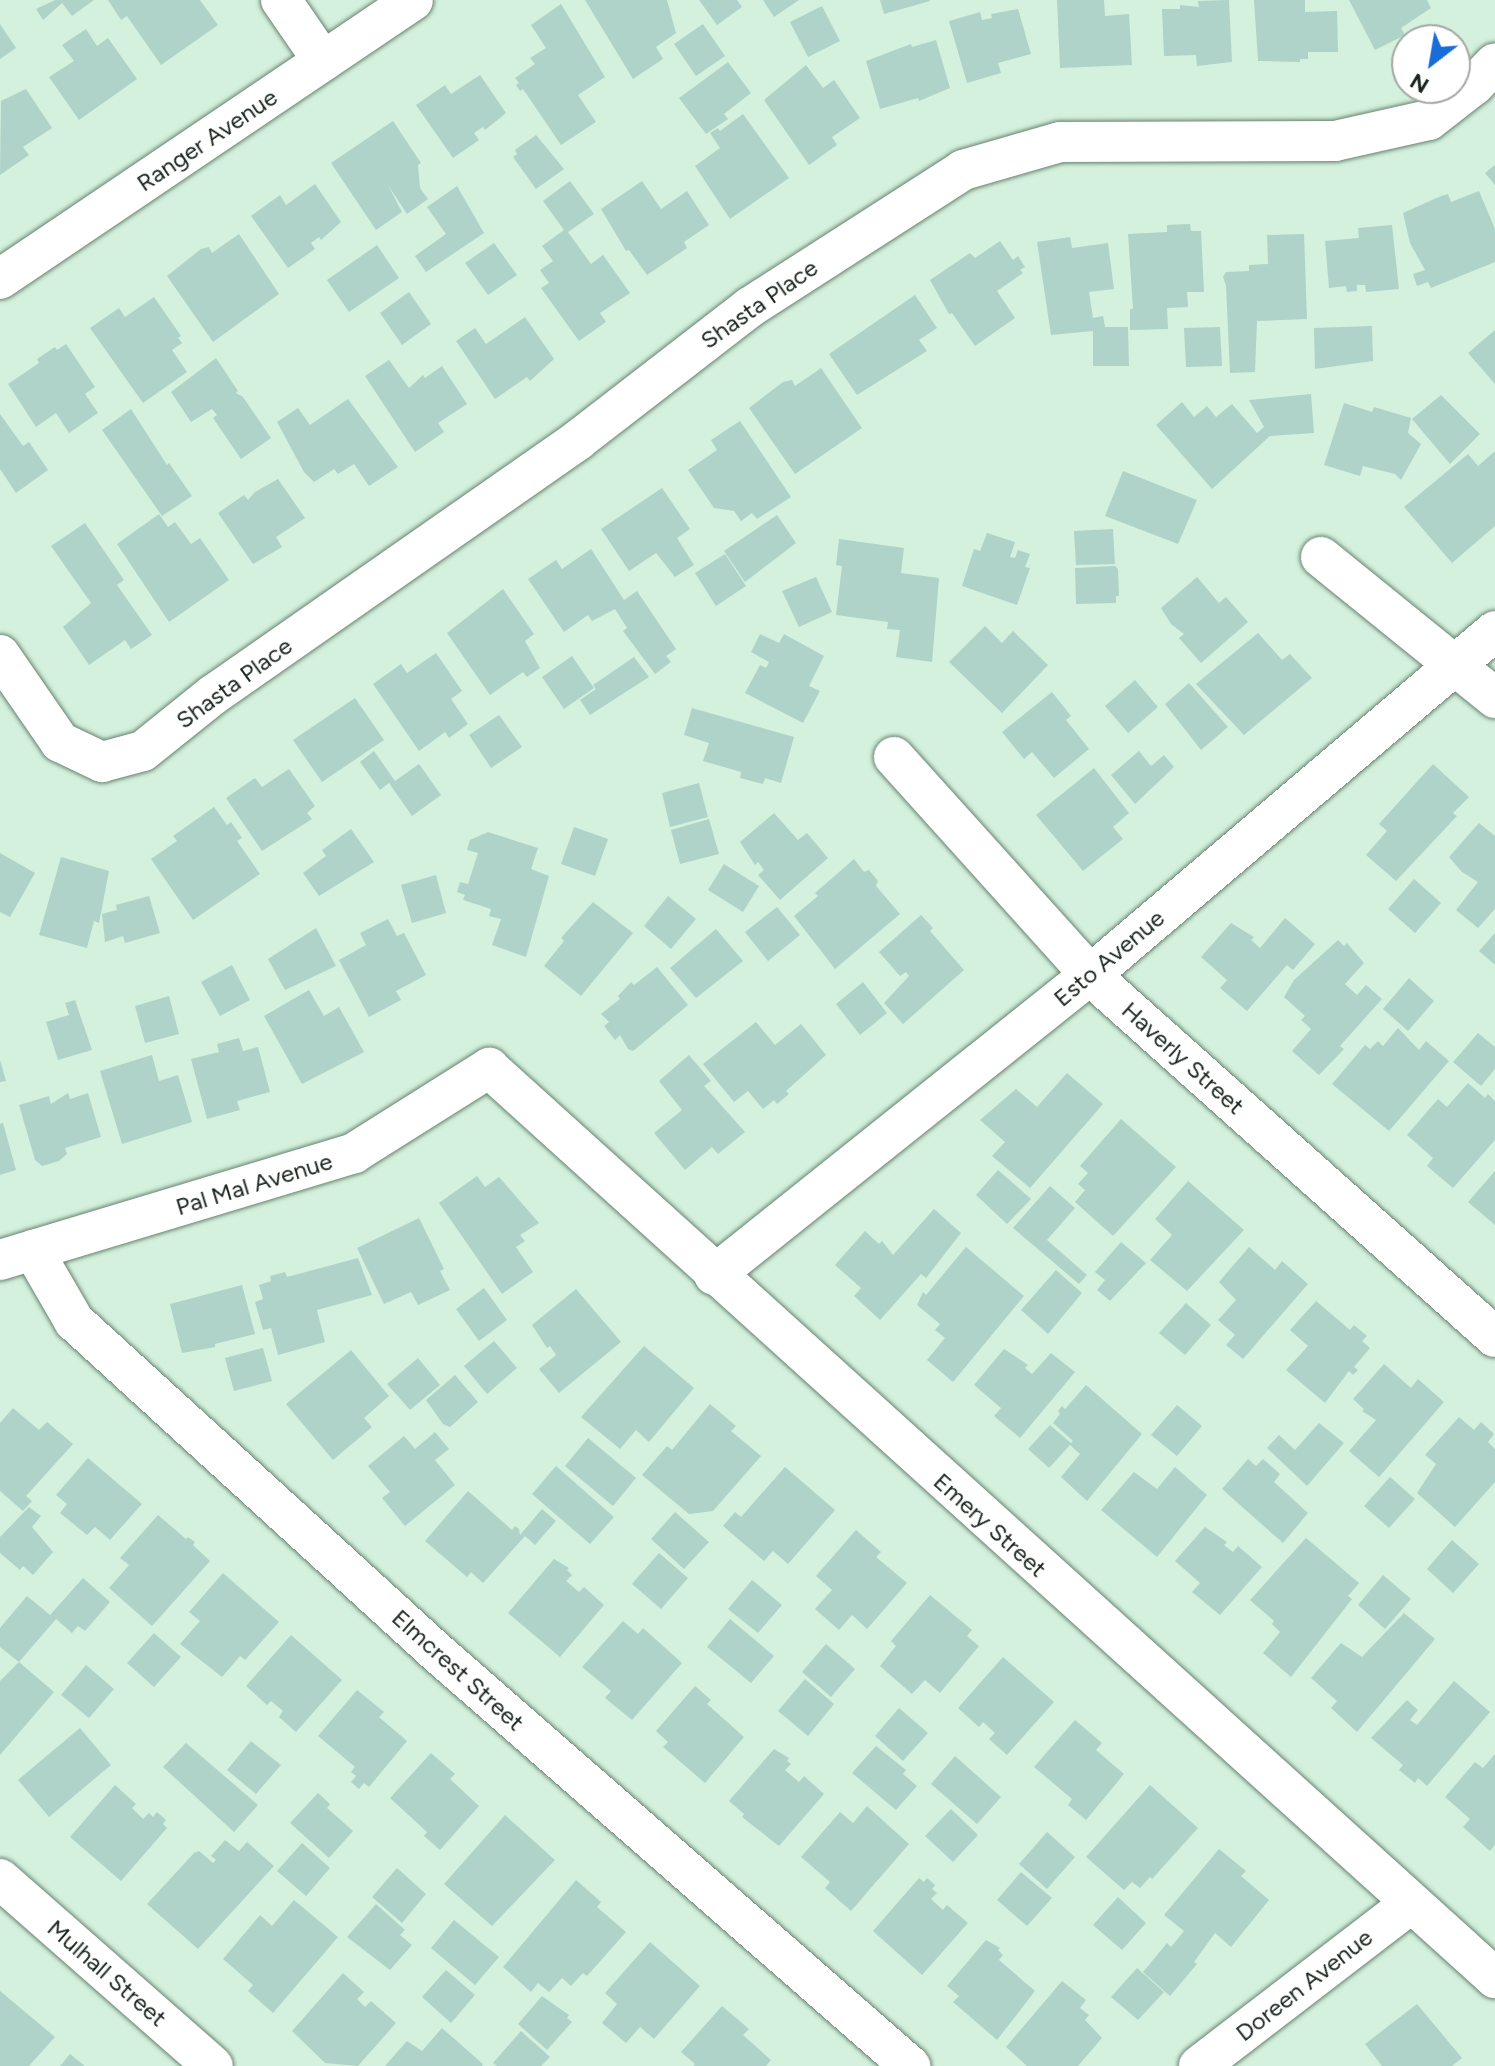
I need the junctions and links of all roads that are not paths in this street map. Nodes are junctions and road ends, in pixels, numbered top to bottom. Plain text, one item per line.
1 (281, 0) edge
2 (413, 0) edge
3 (323, 61) junction
4 (1495, 63) edge
5 (0, 279) edge
6 (1321, 557) dead end
7 (1495, 631) edge
8 (0, 655) edge
9 (1458, 666) junction
10 (1495, 698) edge
11 (894, 757) dead end
12 (1090, 975) junction
13 (489, 1068) joint
14 (17, 1255) edge
15 (714, 1275) junction
16 (1495, 1337) edge
17 (0, 1879) edge
18 (1410, 1904) junction
19 (1495, 1978) edge
20 (213, 2066) edge
21 (910, 2066) edge
22 (1199, 2066) edge

1 - 3 street
2 - 3 street, Ranger Avenue
3 - 5 street, Ranger Avenue
4 - 8 street, Shasta Place
6 - 9 street
7 - 9 street, Esto Avenue
9 - 10 street
9 - 12 street, Esto Avenue
11 - 12 street, Haverly Street
12 - 15 street, Esto Avenue
12 - 16 street, Haverly Street
13 - 14 street, Pal Mal Avenue
13 - 15 street, Emery Street
14 - 21 street, Elmcrest Street
15 - 18 street, Emery Street
17 - 20 street, Mulhall Street
18 - 19 street, Emery Street
18 - 22 street, Doreen Avenue

